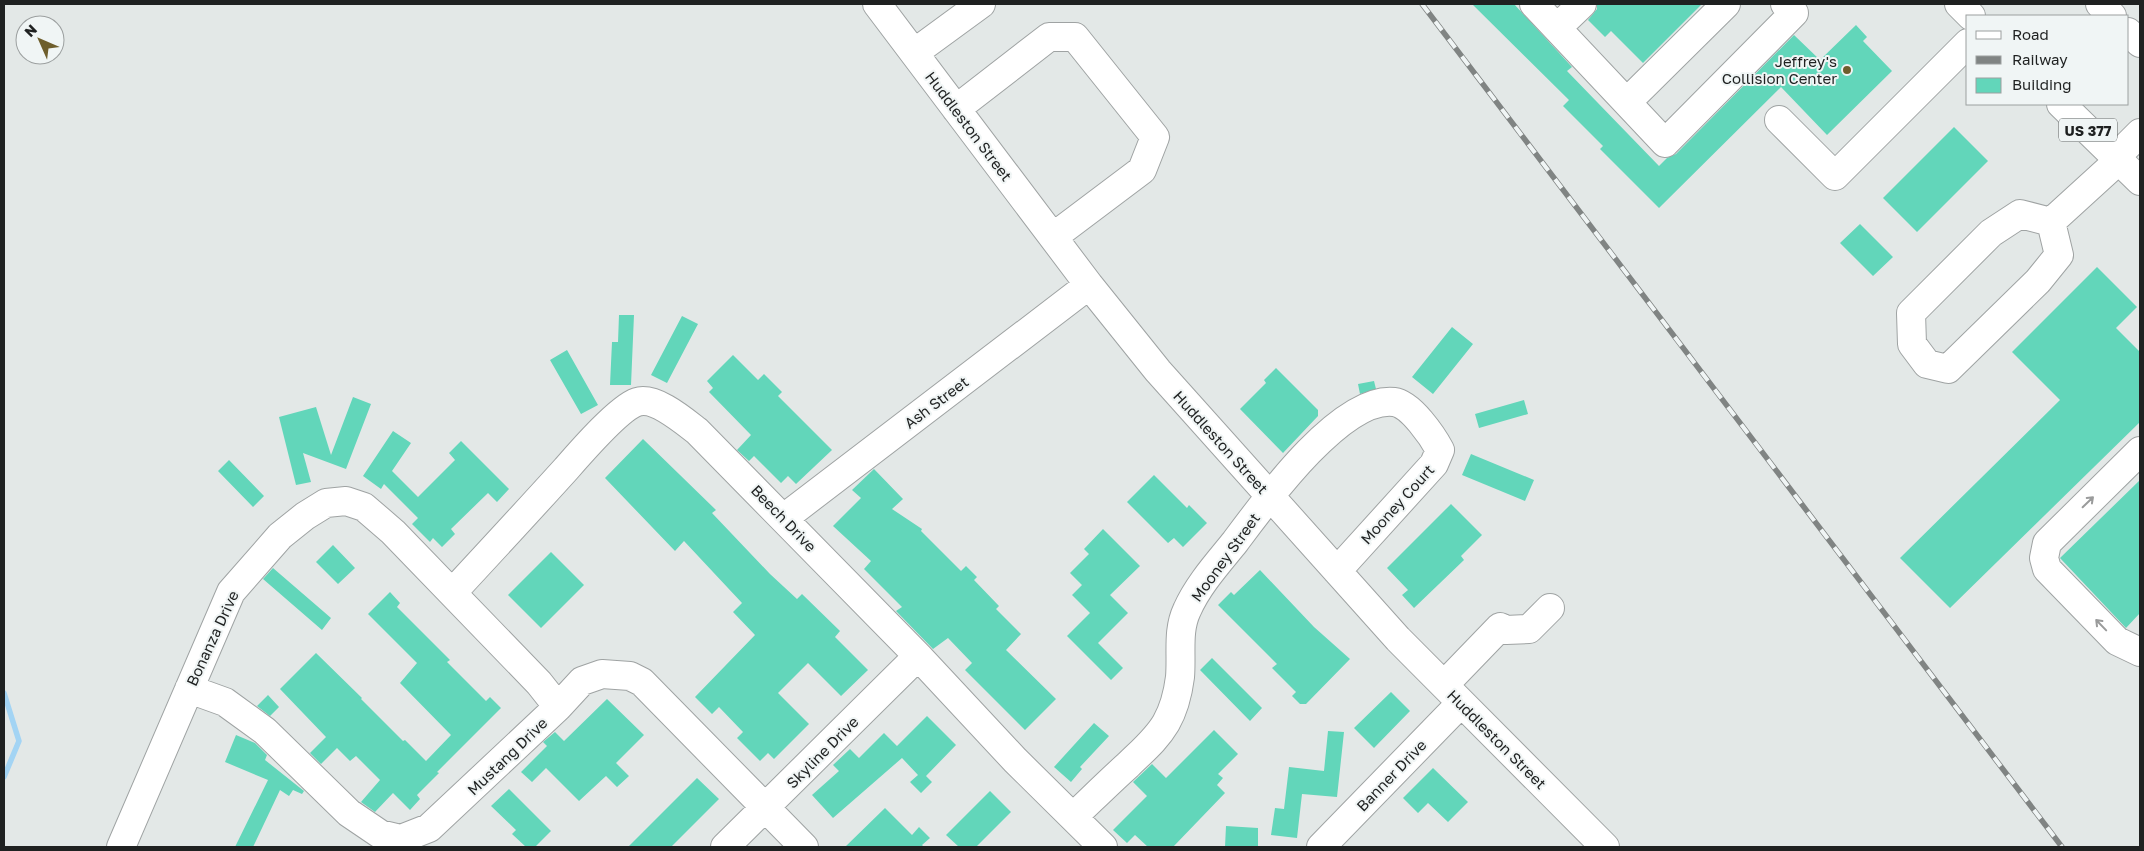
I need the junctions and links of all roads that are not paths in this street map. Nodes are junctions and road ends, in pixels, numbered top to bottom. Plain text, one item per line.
1 (877, 4) edge
2 (981, 4) edge
3 (1534, 4) edge
4 (1582, 4) edge
5 (1726, 4) edge
6 (1959, 4) edge
7 (2100, 4) edge
8 (1794, 7) edge
9 (1970, 15) edge
10 (2111, 15) edge
11 (1556, 28) junction
12 (2129, 32) edge
13 (2140, 43) edge
14 (1966, 45) edge
15 (914, 54) junction
16 (1627, 102) junction
17 (2061, 105) edge
18 (956, 109) junction
19 (1778, 120) dead end
20 (2140, 133) edge
21 (2118, 159) junction
22 (2140, 181) edge
23 (2051, 222) junction
24 (1053, 237) junction
25 (1089, 285) junction
26 (2140, 451) edge
27 (1269, 497) junction
28 (784, 518) junction
29 (1337, 571) junction
30 (452, 593) junction
31 (1550, 608) dead end
32 (2140, 652) edge
33 (918, 656) junction
34 (189, 689) junction
35 (1453, 694) junction
36 (558, 706) junction
37 (765, 808) junction
38 (1073, 817) junction
39 (1602, 846) edge
40 (121, 847) edge
41 (725, 847) edge
42 (804, 847) edge
43 (1103, 847) edge
44 (1321, 847) edge

1 - 15 street, Huddleston Street
2 - 15 street
3 - 11 street
4 - 11 street
5 - 16 street
6 - 9 street
7 - 10 street
8 - 16 street
11 - 16 street
12 - 13 street
14 - 19 street
15 - 18 street, Huddleston Street
17 - 21 street, US 377
18 - 24 street, Huddleston Street
18 - 24 street
20 - 21 street
21 - 22 street, US 377
21 - 23 street
23 - 23 street
24 - 25 street, Huddleston Street
25 - 27 street, Huddleston Street
25 - 28 street, Ash Street
32 -> 26 street
27 - 29 street, Huddleston Street
27 - 29 street, Mooney Court
27 - 38 street, Mooney Street
28 - 30 street, Beech Drive
28 - 33 street, Beech Drive
29 - 35 street, Huddleston Street
30 - 34 street, Bonanza Drive
30 - 36 street, Bonanza Drive
31 - 35 street, Banner Drive
33 - 37 street, Skyline Drive
33 - 38 street, Beech Drive
34 - 36 street, Mustang Drive
34 - 40 street, Bonanza Drive
35 - 39 street, Huddleston Street
35 - 44 street, Banner Drive
36 - 37 street, Mustang Drive
37 - 41 street, Skyline Drive
37 - 42 street, Mustang Drive
38 - 43 street, Beech Drive

